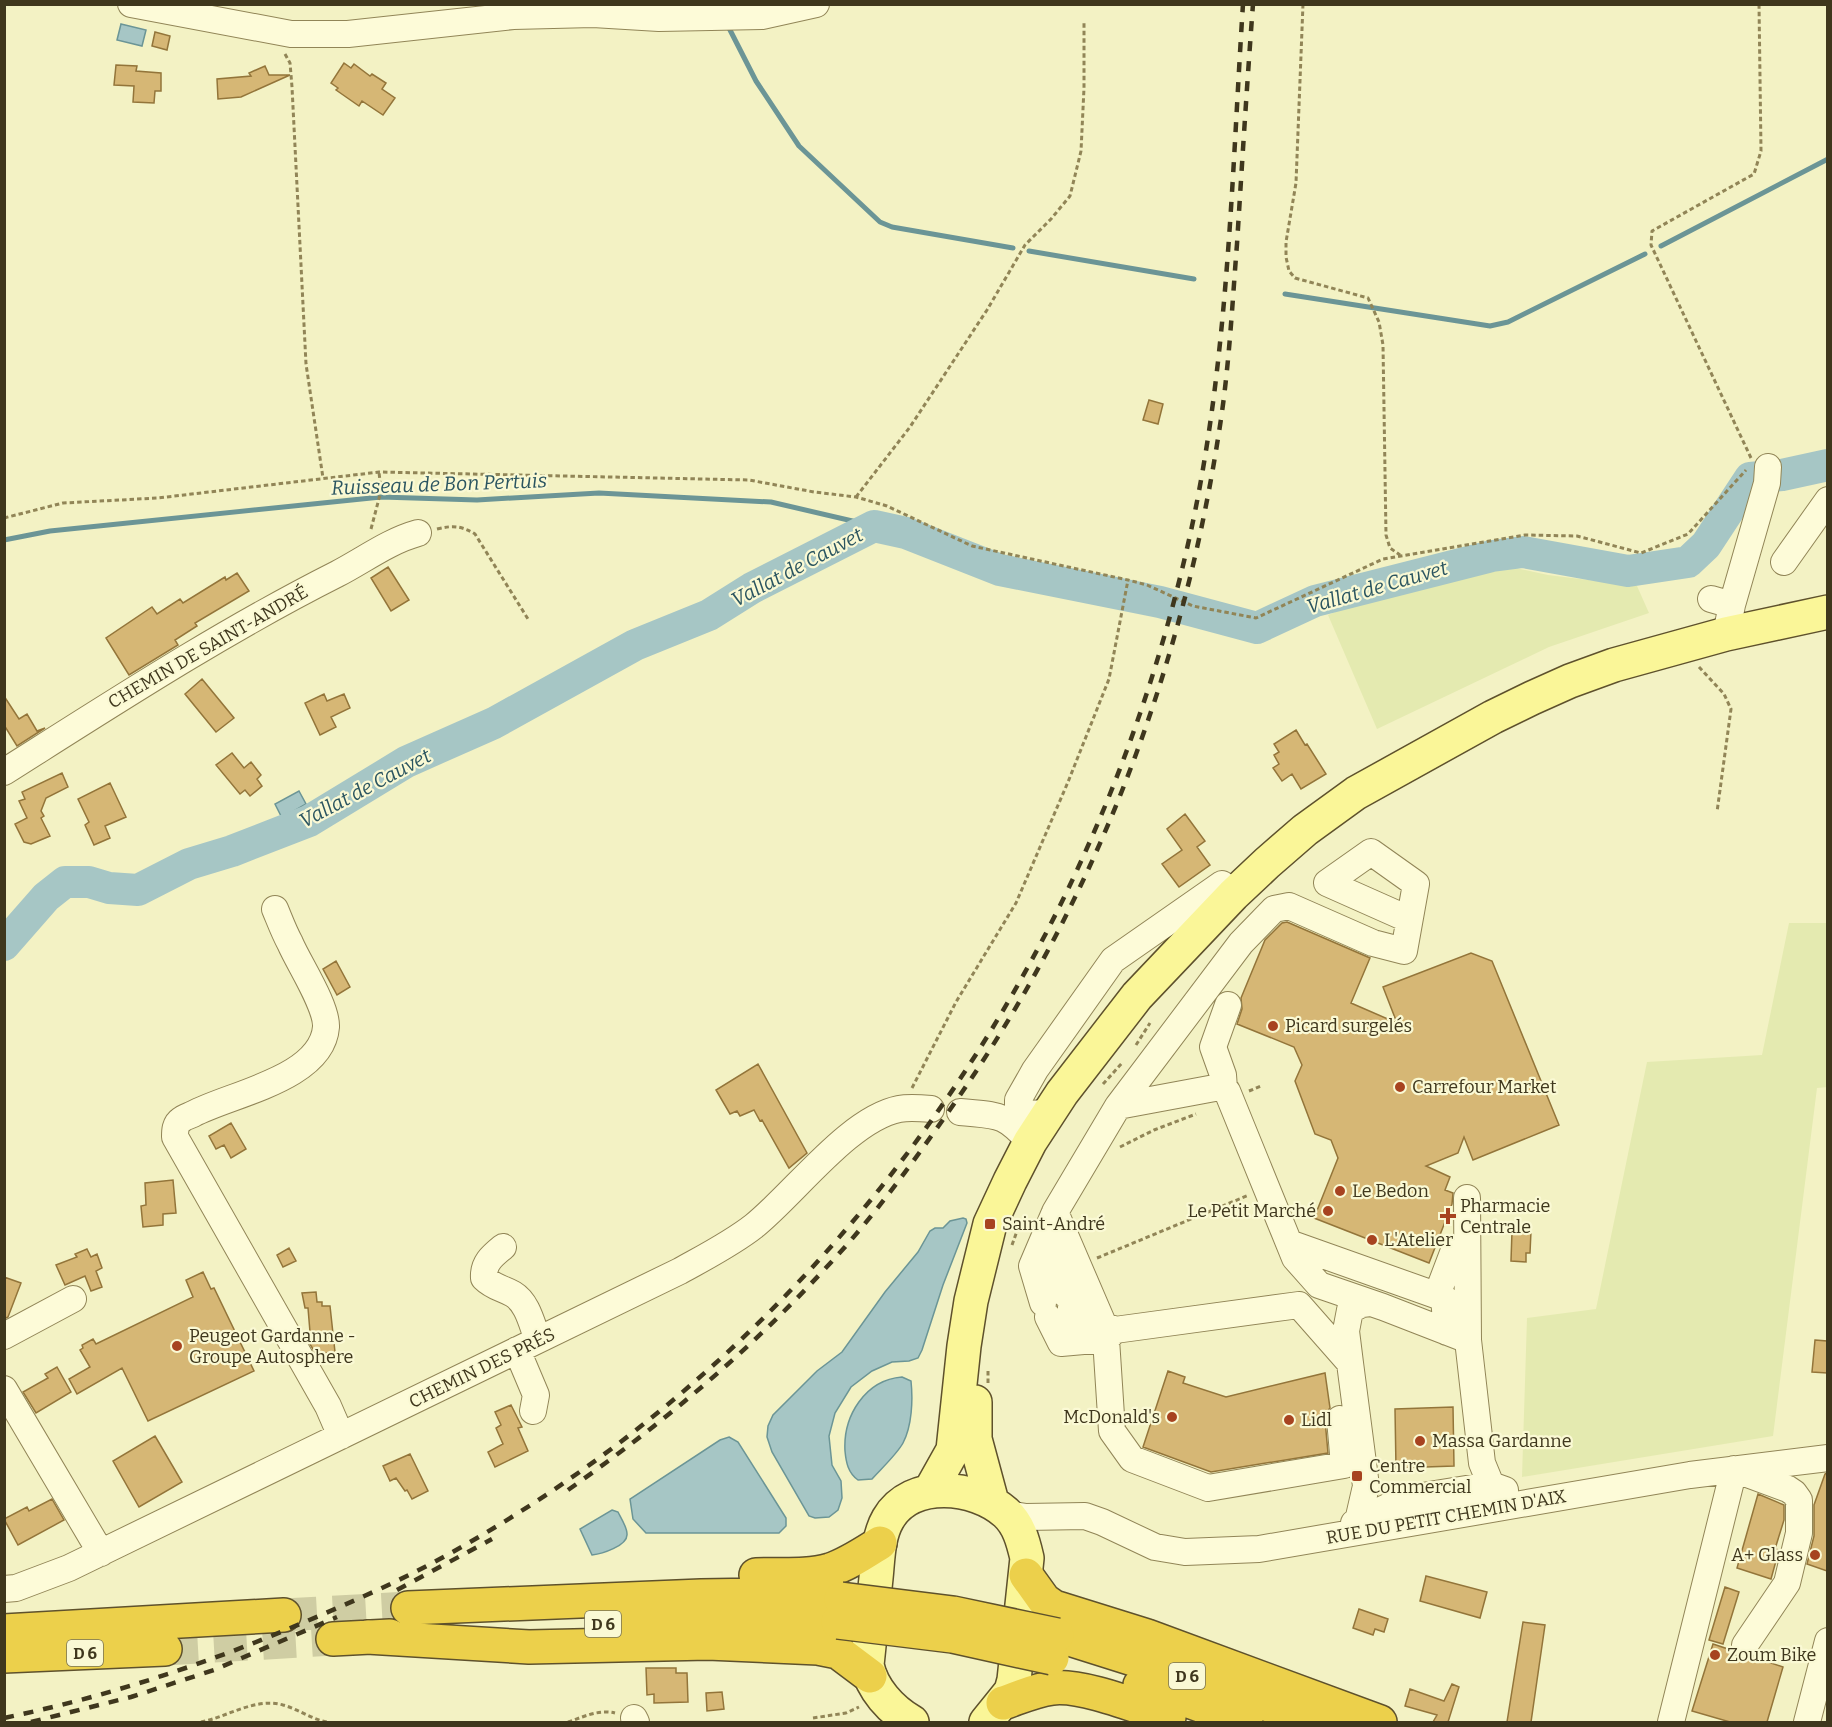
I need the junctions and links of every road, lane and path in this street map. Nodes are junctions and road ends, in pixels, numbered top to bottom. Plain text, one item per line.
1 (131, 4) edge
2 (816, 4) edge
3 (1303, 4) edge
4 (1759, 4) edge
5 (1084, 21) dead end
6 (281, 32) junction
7 (379, 472) junction
8 (1768, 475) dead end
9 (323, 478) junction
10 (856, 497) junction
11 (1827, 500) edge
12 (378, 506) dead end
13 (4, 518) edge
14 (418, 533) joint
15 (1402, 556) junction
16 (1784, 562) dead end
17 (1128, 580) junction
18 (1827, 612) edge
19 (1723, 613) junction
20 (528, 619) dead end
21 (1690, 643) junction
22 (4, 772) edge
23 (1717, 812) dead end
24 (1219, 899) junction
25 (275, 909) dead end
26 (1408, 919) dead end
27 (1228, 1005) dead end
28 (1261, 1086) dead end
29 (1227, 1094) junction
30 (1118, 1106) junction
31 (921, 1108) joint
32 (960, 1112) dead end
33 (1030, 1142) junction
34 (1118, 1148) dead end
35 (1266, 1188) junction
36 (1467, 1198) dead end
37 (1026, 1208) dead end
38 (1055, 1212) junction
39 (1289, 1243) junction
40 (503, 1247) dead end
41 (1010, 1251) dead end
42 (1467, 1254) junction
43 (1095, 1259) dead end
44 (1437, 1295) junction
45 (74, 1299) dead end
46 (1370, 1303) junction
47 (1108, 1331) junction
48 (4, 1336) edge
49 (1457, 1336) junction
50 (1333, 1344) junction
51 (528, 1345) junction
52 (989, 1360) dead end
53 (1350, 1363) junction
54 (4, 1389) edge
55 (988, 1391) dead end
56 (533, 1411) dead end
57 (341, 1436) junction
58 (1360, 1446) junction
59 (1827, 1458) edge
60 (1734, 1469) junction
61 (1481, 1479) junction
62 (930, 1491) junction
63 (1564, 1496) junction
64 (999, 1508) junction
65 (1071, 1515) junction
66 (1394, 1516) junction
67 (1358, 1521) junction
68 (1322, 1538) junction
69 (880, 1543) junction
70 (101, 1553) junction
71 (1026, 1566) junction
72 (4, 1589) edge
73 (475, 1605) junction
74 (408, 1608) tunnel mouth
75 (840, 1611) junction
76 (284, 1615) tunnel mouth
77 (4, 1630) edge
78 (367, 1637) junction
79 (333, 1639) tunnel mouth
80 (1827, 1641) edge
81 (1745, 1645) dead end
82 (1055, 1646) junction
83 (165, 1649) tunnel mouth
84 (4, 1656) edge
85 (875, 1684) junction
86 (1815, 1710) edge
87 (994, 1713) edge
88 (813, 1718) dead end
89 (635, 1720) edge
90 (201, 1722) edge
91 (327, 1722) edge
92 (568, 1722) edge
93 (910, 1722) edge
94 (1186, 1722) edge
95 (1246, 1722) edge
96 (1315, 1722) edge
97 (1380, 1722) edge
98 (1672, 1722) edge

1 - 6 street
2 - 6 street
3 - 15 path
4 - 15 path
5 - 10 path
6 - 9 path
7 - 9 path
7 - 10 path
7 - 12 path
8 - 19 street
9 - 13 path
10 - 17 path
11 - 16 street
14 - 20 path
14 - 22 street, CHEMIN DE SAINT-ANDRÉ
15 - 17 path
17 - 31 path
18 - 19 main road
19 - 21 main road
21 - 23 path
21 - 24 main road
24 - 33 main road
24 - 64 main road
25 - 57 street
26 - 30 street
27 - 29 street
28 - 29 path
29 - 30 street
29 - 34 path
29 - 35 street
30 - 38 street
31 - 51 street, CHEMIN DES PRÉS
32 - 33 street
33 - 62 main road
35 - 39 street
35 - 43 path
36 - 42 street
37 - 41 path
38 - 47 street
38 - 47 street
39 - 44 street
39 - 46 street
40 - 51 street
42 - 44 street
42 - 49 street
44 - 49 street
45 - 48 street
46 - 49 street
46 - 53 street
47 - 50 street
47 - 50 street
49 - 61 street
50 - 53 street
51 - 56 street
51 - 57 street, CHEMIN DES PRÉS
52 - 55 path
53 - 58 street
54 - 70 street
57 - 70 street, CHEMIN DES PRÉS
58 - 66 street
58 - 67 street
59 - 60 street, RUE DU PETIT CHEMIN D'AIX
60 - 63 street, RUE DU PETIT CHEMIN D'AIX
60 - 81 street
60 - 98 street
61 - 63 street
61 - 66 street
62 - 64 main road
62 - 69 main road
63 - 66 street, RUE DU PETIT CHEMIN D'AIX
64 - 65 street, RUE DU PETIT CHEMIN D'AIX
64 - 71 main road
65 - 68 street, RUE DU PETIT CHEMIN D'AIX
65 - 71 street
66 - 67 street
66 - 68 street, RUE DU PETIT CHEMIN D'AIX
67 - 68 street
69 - 73 highway
69 - 85 main road
70 - 72 street, CHEMIN DES PRÉS
71 - 87 main road
71 - 97 highway
73 - 74 highway, D 6
73 - 75 highway, D 6
75 - 78 highway, D 6
75 - 82 highway, D 6, bridge
76 - 77 highway, D 6
78 - 79 highway, D 6
78 - 85 highway
80 - 86 street
82 - 95 highway, D 6
82 - 96 highway, D 6
83 - 84 highway, D 6
85 - 88 path
85 - 93 main road
87 - 94 highway
89 - 92 path
90 - 91 path

